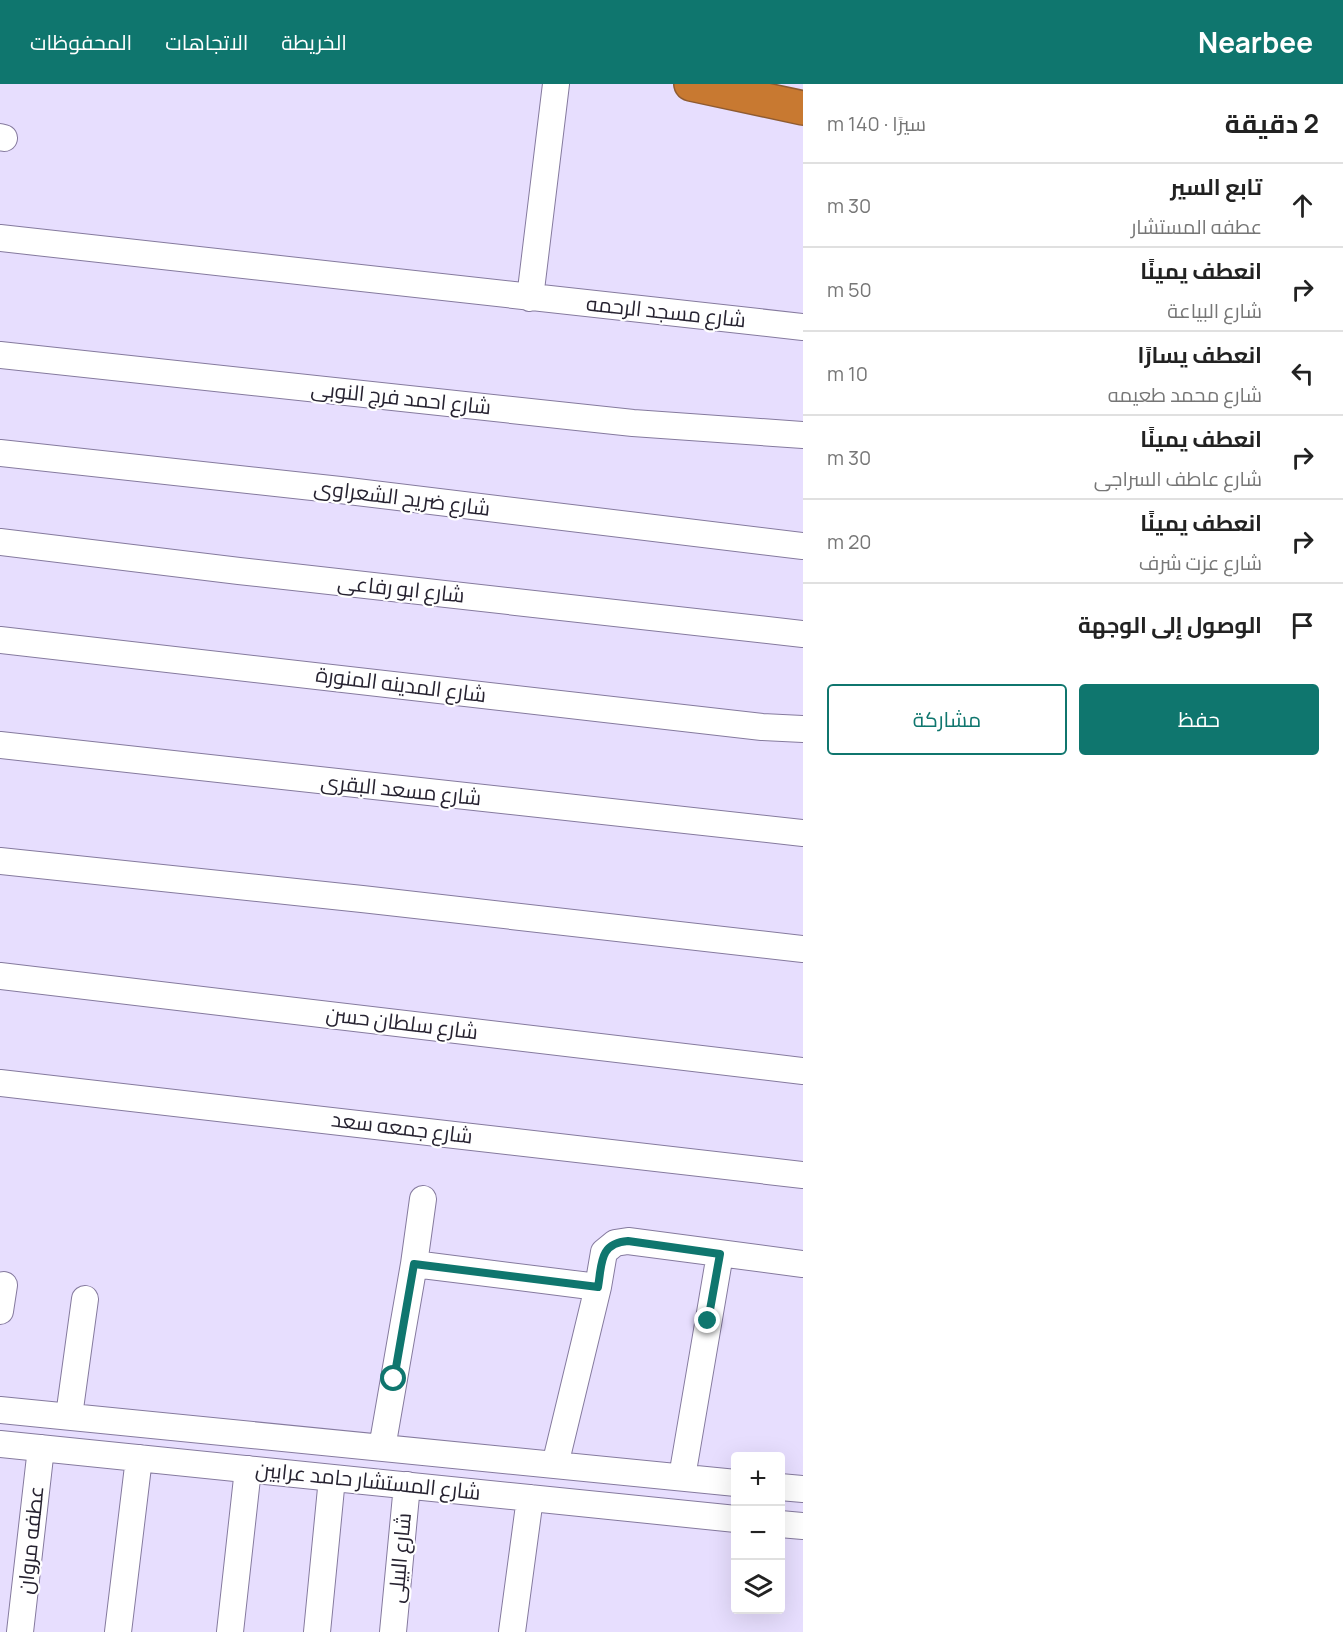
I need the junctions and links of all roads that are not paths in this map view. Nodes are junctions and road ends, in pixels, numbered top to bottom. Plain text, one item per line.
1 (556, 84) edge
2 (691, 84) edge
3 (803, 108) edge
4 (0, 238) edge
5 (530, 298) junction
6 (803, 327) edge
7 (0, 355) edge
8 (803, 435) edge
9 (0, 453) edge
10 (0, 542) edge
11 (803, 546) edge
12 (803, 634) edge
13 (0, 640) edge
14 (803, 729) edge
15 (0, 745) edge
16 (803, 834) edge
17 (0, 861) edge
18 (803, 949) edge
19 (0, 976) edge
20 (803, 1071) edge
21 (0, 1083) edge
22 (803, 1175) edge
23 (423, 1199) dead end
24 (720, 1254) junction
25 (414, 1264) junction
26 (803, 1264) edge
27 (4, 1285) dead end
28 (598, 1287) junction
29 (85, 1299) dead end
30 (0, 1311) edge
31 (0, 1410) edge
32 (69, 1416) junction
33 (0, 1444) edge
34 (41, 1448) junction
35 (382, 1448) junction
36 (139, 1458) junction
37 (555, 1465) junction
38 (248, 1469) junction
39 (682, 1477) junction
40 (332, 1478) junction
41 (731, 1483) edge
42 (407, 1485) junction
43 (785, 1488) edge
44 (803, 1490) edge
45 (530, 1498) junction
46 (731, 1519) edge
47 (785, 1524) edge
48 (803, 1526) edge
49 (20, 1632) edge
50 (118, 1632) edge
51 (230, 1632) edge
52 (317, 1632) edge
53 (393, 1632) edge
54 (512, 1632) edge

1 - 5 street
2 - 3 highway
4 - 5 street, شارع مسجد الرحمه
5 - 6 street, شارع مسجد الرحمه
7 - 8 street, شارع احمد فرج النوبى
9 - 11 street, شارع ضريح الشعراوى
10 - 12 street, شارع ابو رفاعى
13 - 14 street, شارع المدينه المنورة
15 - 16 street, شارع مسعد البقرى
17 - 18 street
19 - 20 street, شارع سلطان حسن
21 - 22 street, شارع جمعه سعد
23 - 25 street
24 - 26 street
24 - 28 street
24 - 39 street
25 - 28 street
25 - 35 street
27 - 30 street
28 - 37 street
29 - 32 street
31 - 32 street, شارع المستشار حامد عرابين
32 - 35 street, شارع المستشار حامد عرابين
33 - 34 street, شارع المستشار حامد عرابين
34 - 36 street, شارع المستشار حامد عرابين
34 - 49 street, عطفه مروان
35 - 37 street, شارع المستشار حامد عرابين
36 - 38 street, شارع المستشار حامد عرابين
36 - 50 street
37 - 39 street, شارع المستشار حامد عرابين
38 - 40 street, شارع المستشار حامد عرابين
38 - 51 street
39 - 41 street, شارع المستشار حامد عرابين
40 - 42 street, شارع المستشار حامد عرابين
40 - 52 street
42 - 45 street, شارع المستشار حامد عرابين
42 - 53 street, شارع البيلى
43 - 44 street
45 - 46 street, شارع المستشار حامد عرابين
45 - 54 street
47 - 48 street

